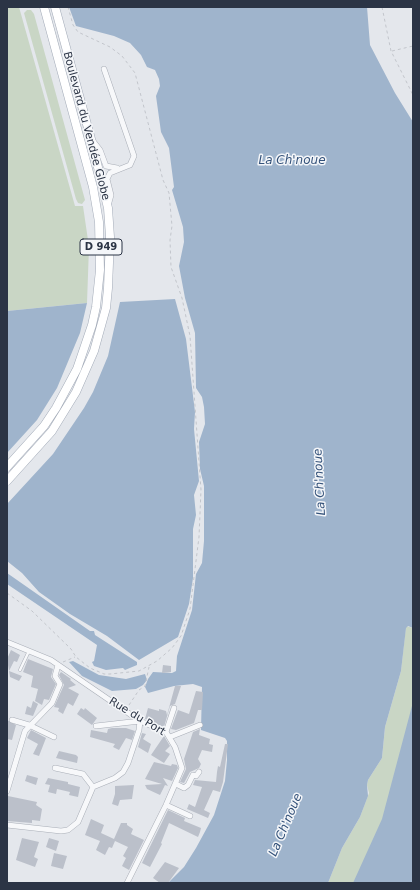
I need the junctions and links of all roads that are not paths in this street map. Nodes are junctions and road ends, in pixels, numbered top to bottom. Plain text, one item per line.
1 (44, 7) edge
2 (55, 7) edge
3 (104, 69) dead end
4 (91, 139) junction
5 (118, 169) junction
6 (108, 208) junction
7 (7, 467) edge
8 (7, 481) edge
9 (7, 642) edge
10 (29, 650) junction
11 (58, 665) junction
12 (20, 670) dead end
13 (174, 708) dead end
14 (12, 720) dead end
15 (140, 721) junction
16 (29, 725) junction
17 (200, 725) dead end
18 (96, 726) dead end
19 (166, 732) junction
20 (54, 737) dead end
21 (170, 737) junction
22 (55, 768) dead end
23 (199, 772) dead end
24 (176, 784) junction
25 (93, 788) junction
26 (7, 791) edge
27 (166, 805) junction
28 (190, 816) dead end
29 (7, 825) edge
30 (127, 883) edge

1 - 7 main road, Boulevard du Vendée Globe / D 949
2 - 4 main road, Boulevard du Vendée Globe / D 949
3 - 5 street
4 - 5 street
4 - 6 main road, Boulevard du Vendée Globe / D 949
5 - 6 street
6 - 8 main road, Boulevard du Vendée Globe / D 949
9 - 10 street, Rue du Port
10 - 11 street, Rue du Port
10 - 12 lane
11 - 15 street, Rue du Port
11 - 16 street
13 - 19 street
14 - 16 street
15 - 18 street
15 - 19 street, Rue du Port
15 - 25 street
16 - 20 street
16 - 26 street
17 - 21 street
19 - 21 street, Rue du Port
21 - 24 street, Rue du Port
22 - 25 street
23 - 24 street
24 - 27 street, Rue du Port
25 - 29 street
27 - 28 street
27 - 30 street, Rue du Port

